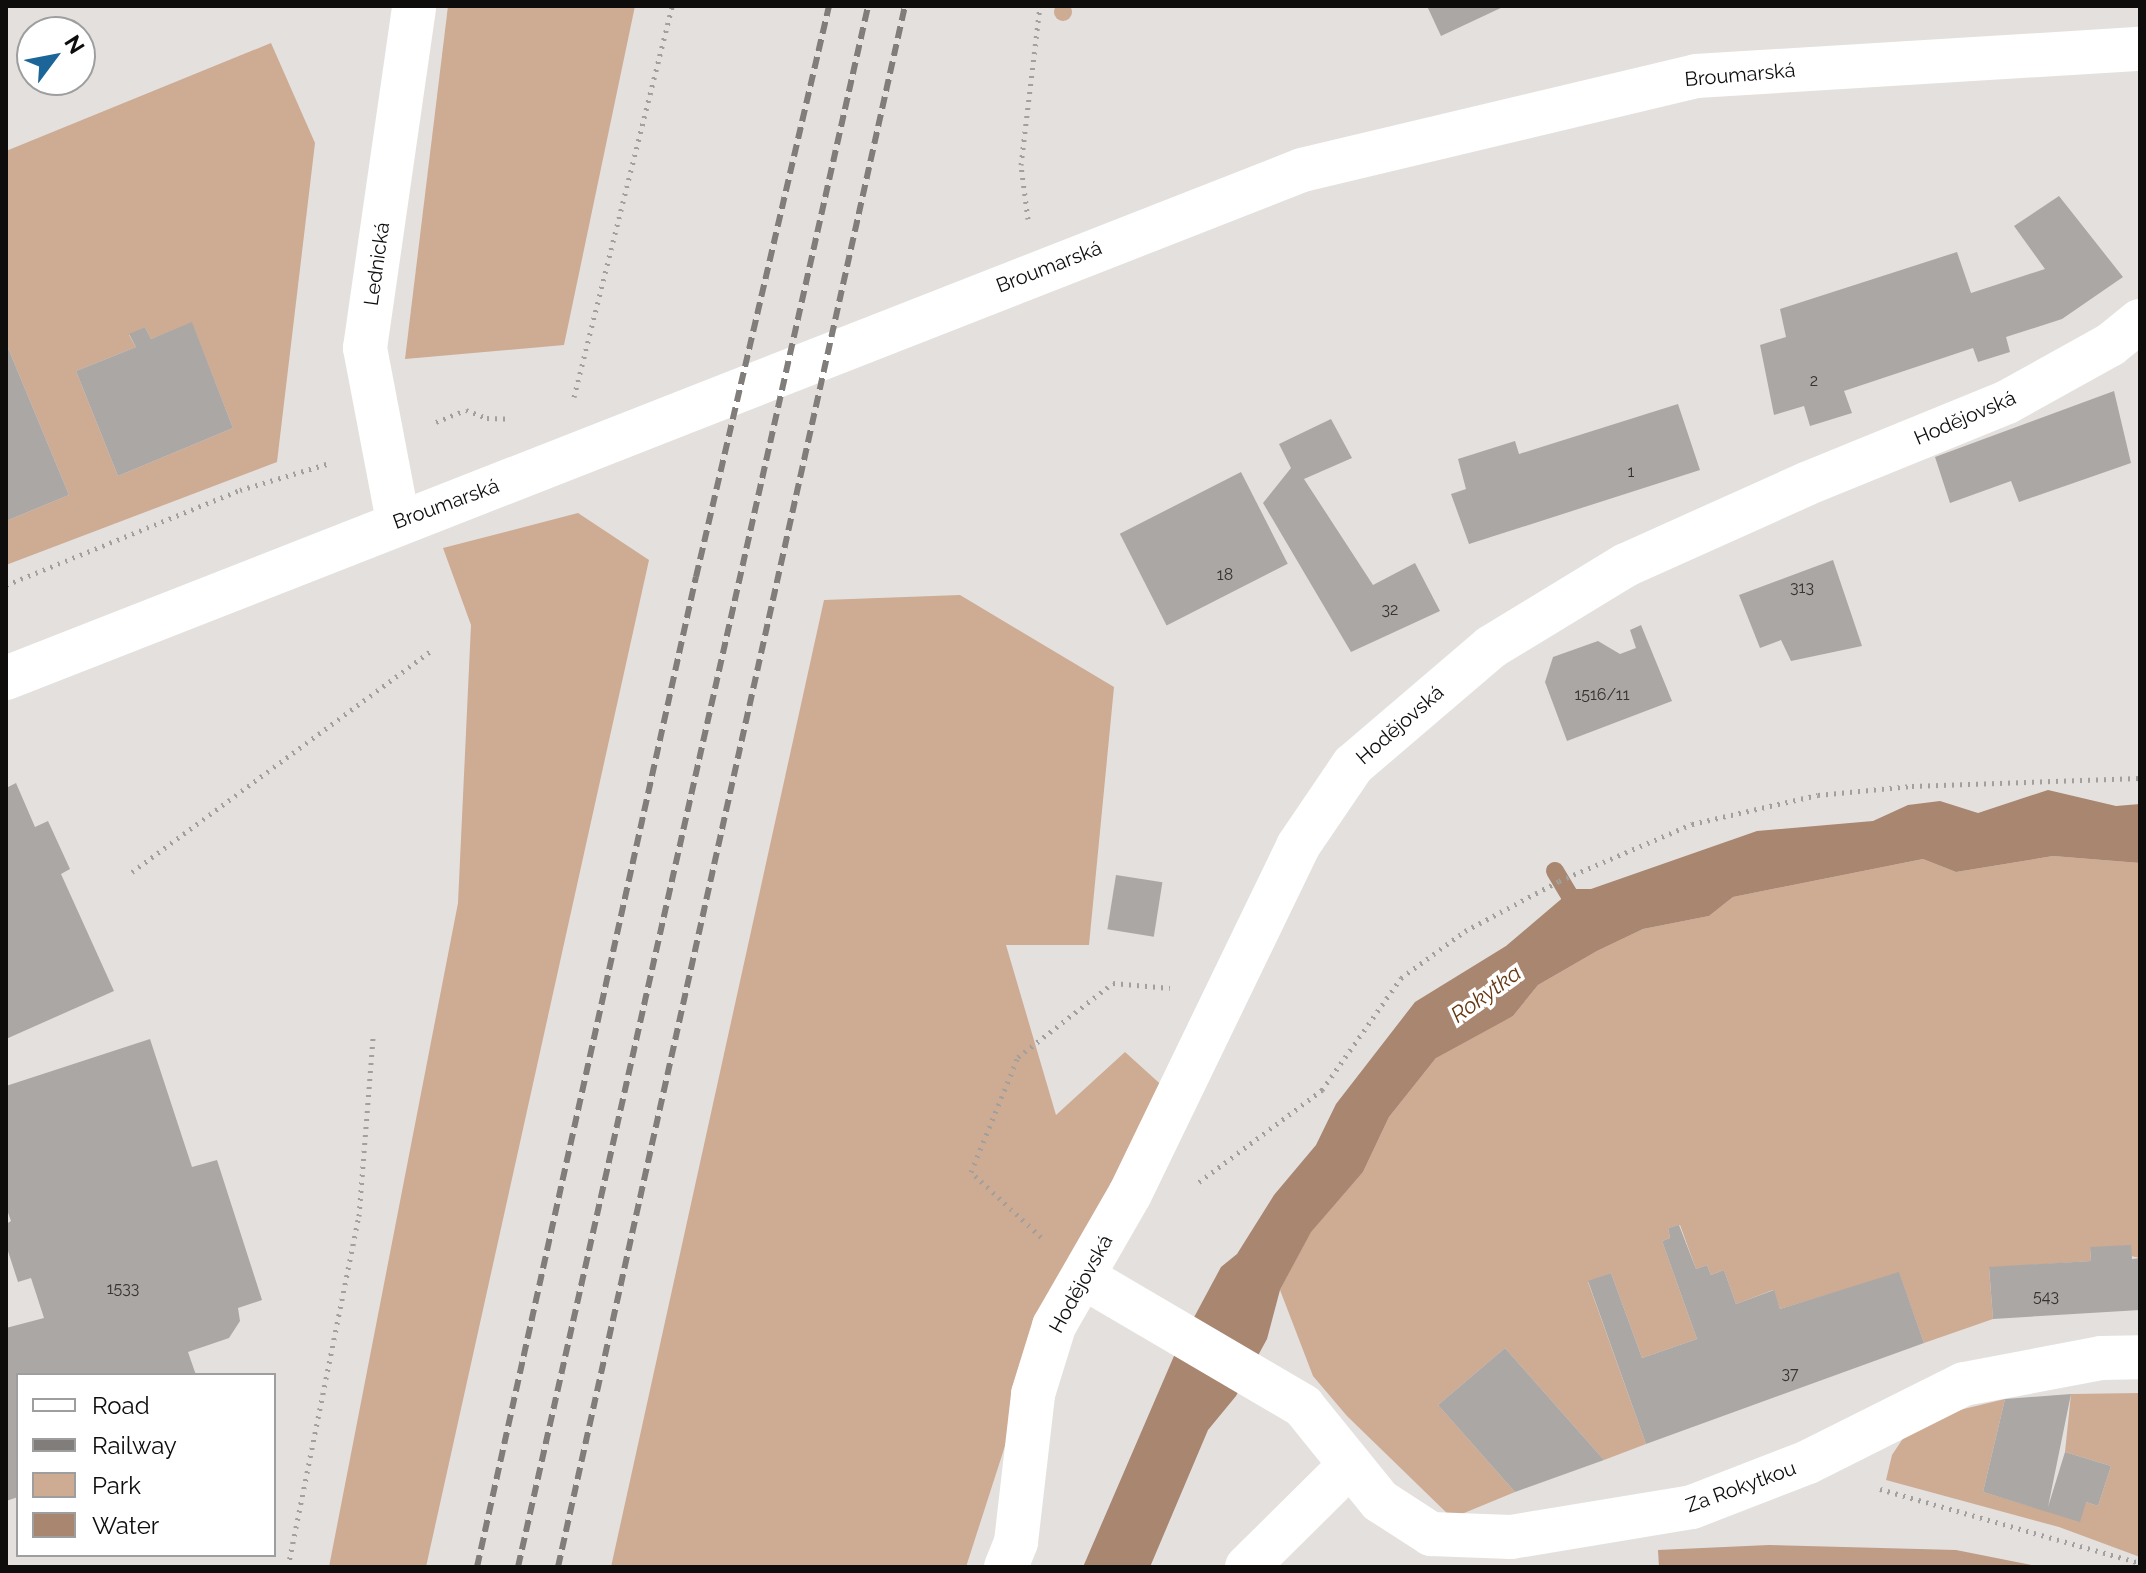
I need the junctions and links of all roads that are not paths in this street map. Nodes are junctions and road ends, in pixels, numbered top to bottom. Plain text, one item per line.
1 (414, 6) edge
2 (2140, 49) edge
3 (2140, 321) edge
4 (398, 521) junction
5 (6, 678) edge
6 (1085, 1278) junction
7 (2140, 1357) edge
8 (1349, 1466) junction
9 (1006, 1567) edge
10 (1247, 1567) edge

1 - 4 street, Lednická
2 - 4 street, Broumarská
3 - 6 street, Hodějovská
4 - 5 street, Broumarská
6 - 8 street, Za Rokytkou
6 - 9 street, Hodějovská
7 - 8 street, Za Rokytkou
8 - 10 street

